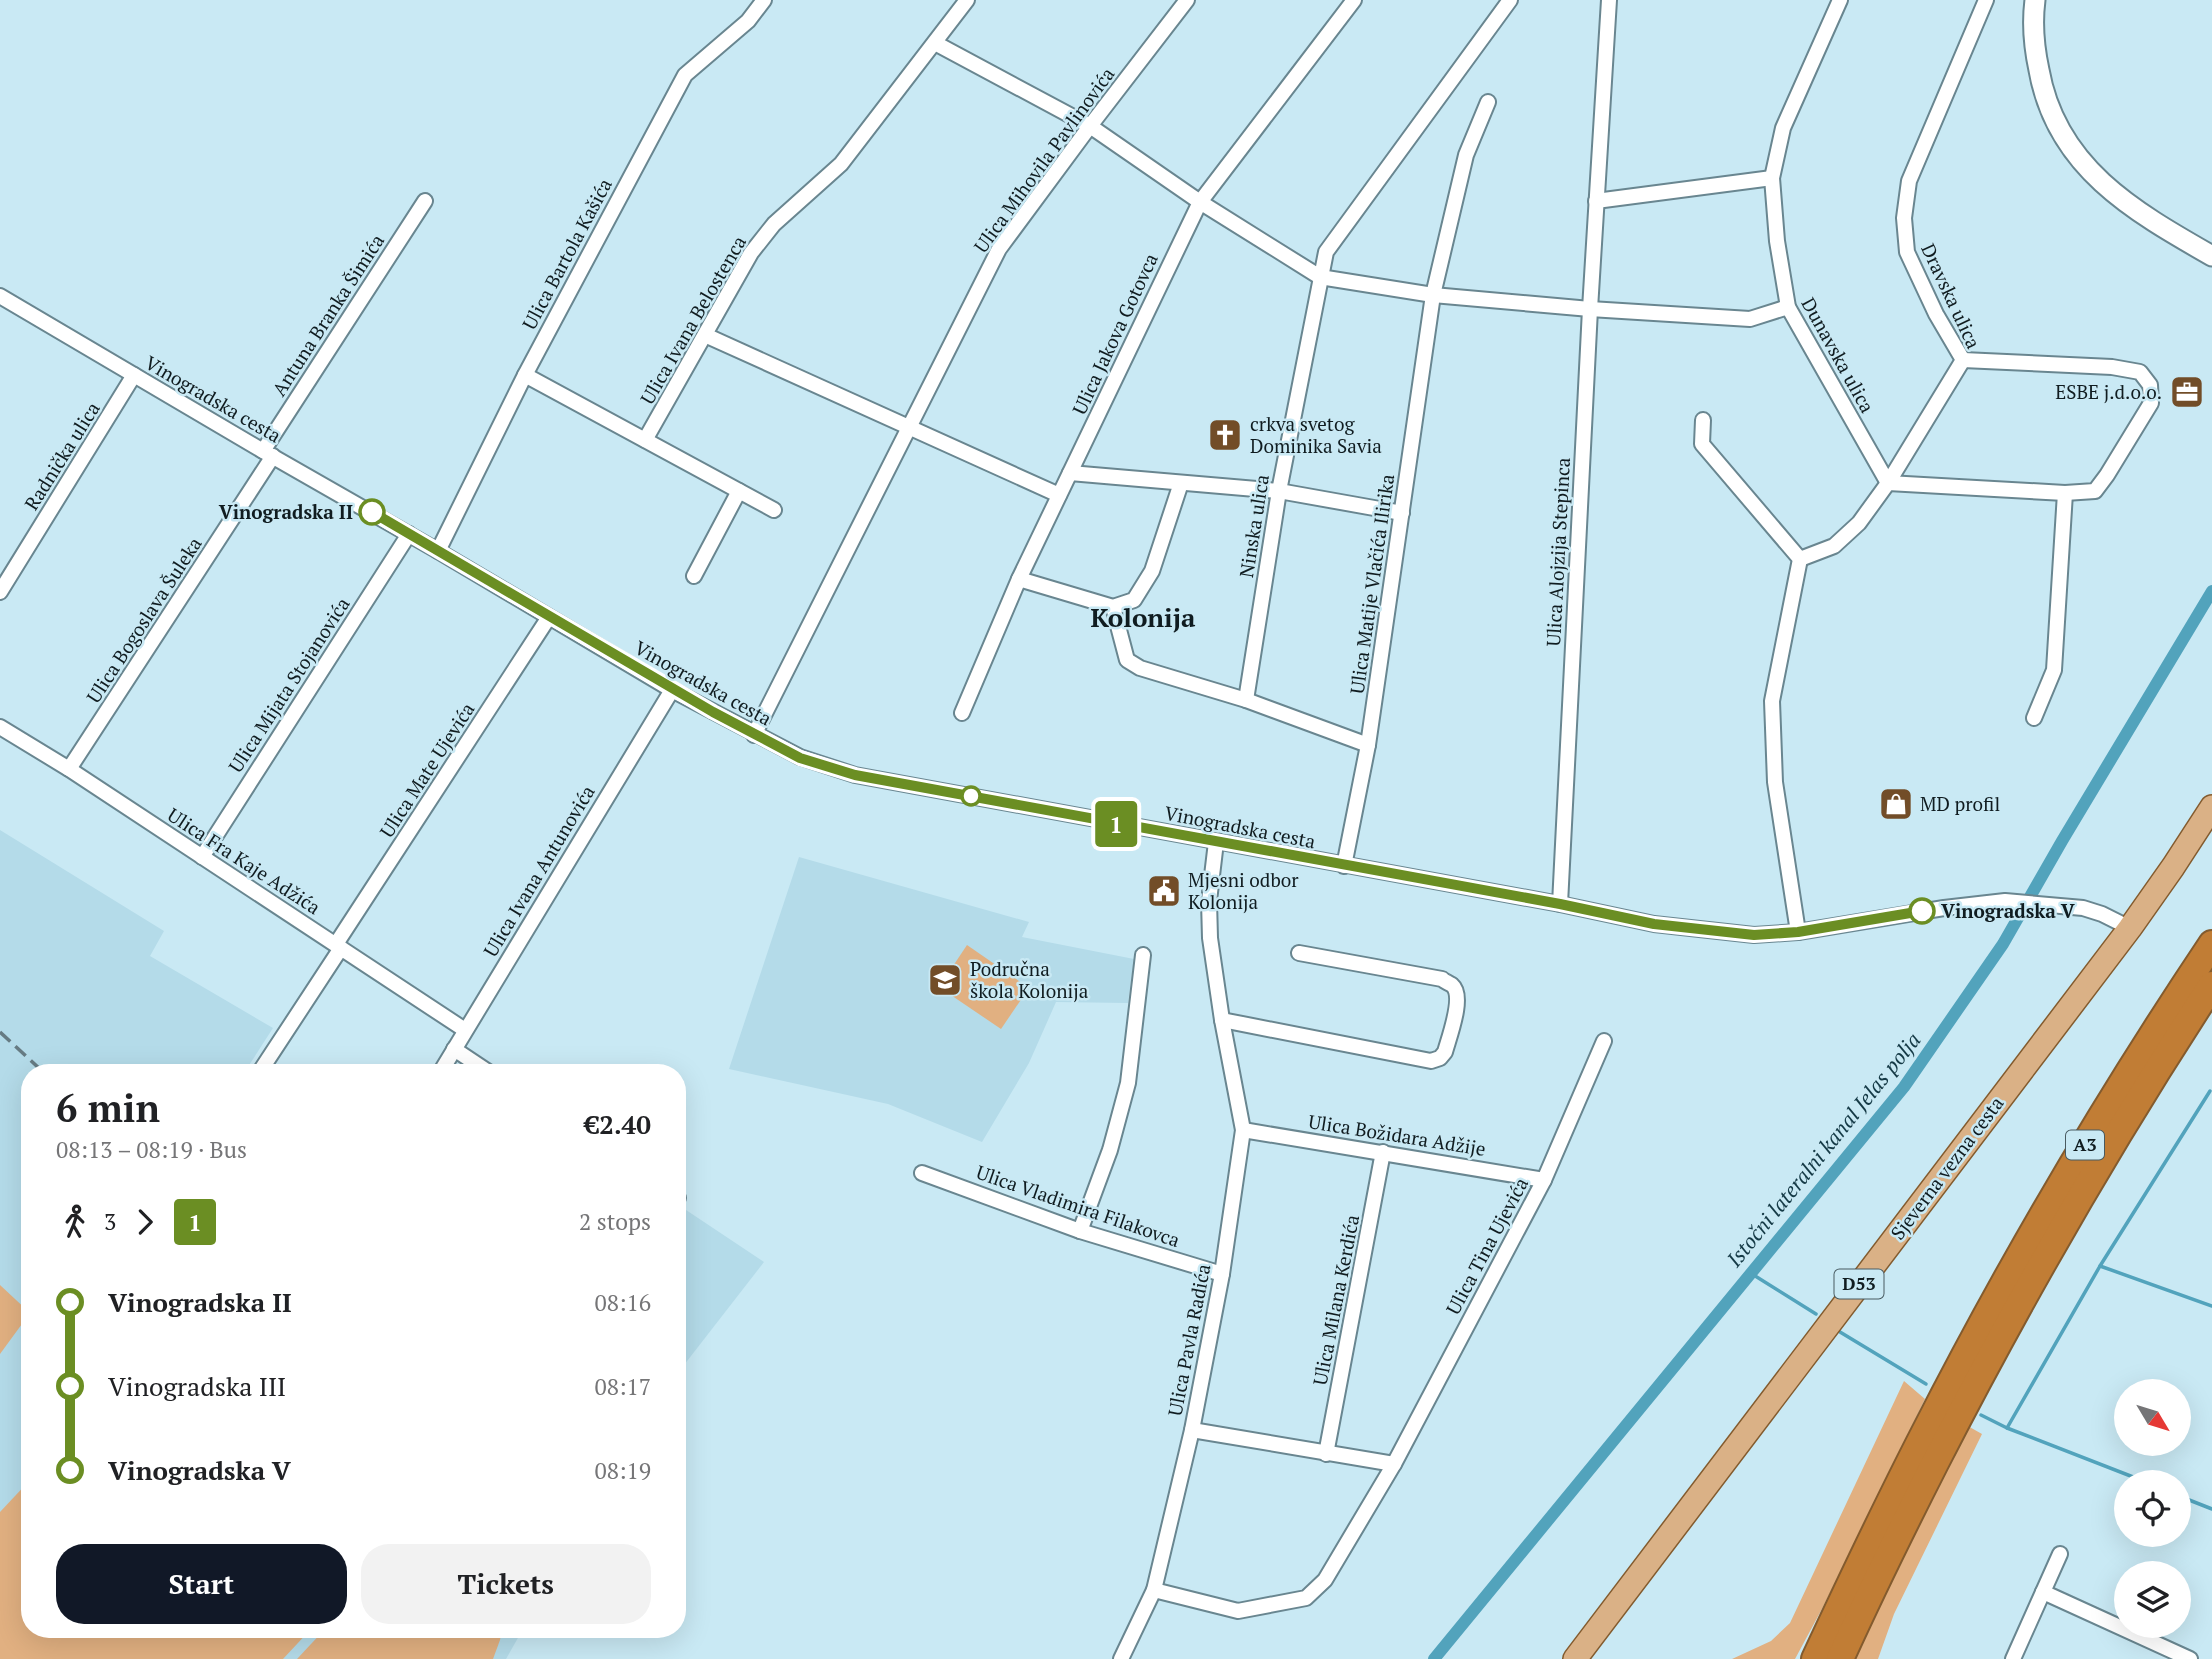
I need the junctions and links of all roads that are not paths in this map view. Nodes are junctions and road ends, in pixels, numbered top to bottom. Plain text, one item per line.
1 (764, 0) edge
2 (967, 0) edge
3 (1187, 0) edge
4 (1354, 0) edge
5 (1510, 0) edge
6 (1609, 0) edge
7 (1840, 0) edge
8 (1986, 0) edge
9 (2035, 0) edge
10 (935, 43) junction
11 (1488, 102) dead end
12 (1090, 126) junction
13 (1772, 178) junction
14 (425, 201) dead end
15 (1596, 201) junction
16 (1200, 202) junction
17 (2212, 256) edge
18 (1320, 277) junction
19 (1433, 295) junction
20 (3, 303) edge
21 (1787, 307) junction
22 (1590, 309) junction
23 (705, 335) junction
24 (1963, 360) junction
25 (525, 375) junction
26 (134, 376) junction
27 (1703, 420) dead end
28 (911, 428) junction
29 (645, 440) junction
30 (268, 453) junction
31 (1070, 473) junction
32 (1181, 483) junction
33 (1888, 483) junction
34 (739, 491) junction
35 (1279, 491) junction
36 (2065, 493) junction
37 (1059, 495) junction
38 (774, 510) dead end
39 (1402, 513) junction
40 (409, 534) junction
41 (438, 551) junction
42 (1800, 559) junction
43 (694, 576) dead end
44 (1020, 579) junction
45 (0, 592) edge
46 (1113, 607) junction
47 (550, 617) junction
48 (672, 690) junction
49 (1246, 700) junction
50 (962, 713) dead end
51 (2034, 718) dead end
52 (0, 727) edge
53 (754, 735) junction
54 (1368, 745) junction
55 (69, 769) junction
56 (2212, 807) edge
57 (1216, 842) junction
58 (202, 857) junction
59 (1344, 866) junction
60 (1560, 904) junction
61 (2130, 928) junction
62 (1798, 932) junction
63 (2212, 944) edge
64 (339, 946) junction
65 (1299, 953) dead end
66 (1143, 955) dead end
67 (2212, 985) edge
68 (1222, 1020) junction
69 (465, 1030) junction
70 (1604, 1041) dead end
71 (454, 1049) junction
72 (265, 1064) edge
73 (445, 1064) edge
74 (476, 1064) edge
75 (1243, 1129) junction
76 (1383, 1152) junction
77 (922, 1173) dead end
78 (1544, 1180) junction
79 (1080, 1231) junction
80 (1222, 1274) junction
81 (1192, 1430) junction
82 (1326, 1454) junction
83 (1394, 1464) junction
84 (1867, 1549) junction
85 (2060, 1554) dead end
86 (1154, 1590) junction
87 (1871, 1591) junction
88 (2043, 1592) junction
89 (1121, 1659) edge
90 (1575, 1659) edge
91 (1802, 1659) edge
92 (1815, 1659) edge
93 (1840, 1659) edge
94 (1850, 1659) edge
95 (2013, 1659) edge
96 (2190, 1659) edge

1 - 25 street, Ulica Bartola Kašića
2 - 10 street, Ulica Ivana Belostenca
3 - 12 street, Ulica Mihovila Pavlinovića
4 - 16 street, Ulica Jakova Gotovca
5 - 18 street, Ninska ulica
6 - 15 street, Ulica Alojzija Stepinca
7 - 13 street, Dunavska ulica
8 - 24 street, Dravska ulica
9 - 17 main road
10 - 12 street
10 - 23 street, Ulica Ivana Belostenca
11 - 19 street, Ulica Matije Vlačića Ilirika
12 - 16 street
12 - 28 street, Ulica Mihovila Pavlinovića
13 - 15 street
13 - 21 street, Dunavska ulica
14 - 30 street, Antuna Branka Šimića
15 - 22 street, Ulica Alojzija Stepinca
16 - 18 street
16 - 31 street, Ulica Jakova Gotovca
18 - 19 street
18 - 35 street, Ninska ulica
19 - 22 street
19 - 39 street, Ulica Matije Vlačića Ilirika
20 - 26 street, Vinogradska cesta
21 - 22 street
21 - 33 street, Dunavska ulica
22 - 60 street, Ulica Alojzija Stepinca
23 - 28 street
23 - 29 street, Ulica Ivana Belostenca
24 - 33 street, Dravska ulica
24 - 36 street
25 - 29 street
25 - 41 street, Ulica Bartola Kašića
26 - 30 street, Vinogradska cesta
26 - 45 street, Radnička ulica
27 - 42 street
28 - 37 street
28 - 53 street, Ulica Mihovila Pavlinovića
29 - 34 street
30 - 40 street, Vinogradska cesta
30 - 55 street, Ulica Bogoslava Šuleka
31 - 32 street
31 - 37 street, Ulica Jakova Gotovca
32 - 35 street
32 - 46 street
33 - 36 street
33 - 42 street, Dravska ulica
34 - 38 street
34 - 43 street
35 - 39 street
35 - 49 street, Ninska ulica
36 - 51 street
37 - 44 street, Ulica Jakova Gotovca
39 - 54 street, Ulica Matije Vlačića Ilirika
40 - 41 street, Vinogradska cesta
40 - 58 street, Ulica Mijata Stojanovića
41 - 47 street, Vinogradska cesta
42 - 62 street
44 - 46 street
44 - 50 street, Ulica Jakova Gotovca
46 - 49 street
47 - 48 street, Vinogradska cesta
47 - 64 street, Ulica Mate Ujevića
48 - 53 street, Vinogradska cesta
48 - 69 street, Ulica Ivana Antunovića
49 - 54 street
52 - 55 street, Ulica Fra Kaje Adžića
53 - 57 street, Vinogradska cesta
54 - 59 street, Ulica Matije Vlačića Ilirika
55 - 58 street, Ulica Fra Kaje Adžića
56 - 61 main road, Sjeverna vezna cesta / D53
57 - 59 street, Vinogradska cesta
57 - 68 street, Ulica Pavla Radića
58 - 64 street, Ulica Fra Kaje Adžića
59 - 60 street, Vinogradska cesta
60 - 62 street, Vinogradska cesta
61 - 62 street, Vinogradska cesta
61 - 90 main road, Sjeverna vezna cesta / D53
63 - 84 highway, A3
64 - 69 street, Ulica Fra Kaje Adžića
64 - 72 street, Ulica Mate Ujevića
65 - 68 street
66 - 79 street
67 - 87 highway, A3
68 - 75 street, Ulica Pavla Radića
69 - 71 street, Ulica Ivana Antunovića
70 - 78 street, Ulica Tina Ujevića
71 - 73 street, Ulica Ivana Antunovića
71 - 74 street
75 - 76 street, Ulica Božidara Adžije
75 - 80 street, Ulica Pavla Radića
76 - 78 street, Ulica Božidara Adžije
76 - 82 street, Ulica Milana Kerdića
77 - 79 street, Ulica Vladimira Filakovca
78 - 83 street, Ulica Tina Ujevića
79 - 80 street, Ulica Vladimira Filakovca
80 - 81 street, Ulica Pavla Radića
81 - 82 street
81 - 86 street, Ulica Pavla Radića
82 - 83 street
83 - 86 street, Ulica Tina Ujevića
84 - 91 highway
84 - 92 highway, A3
85 - 88 street
86 - 89 street, Ulica Pavla Radića
87 - 93 highway, A3
87 - 94 highway
88 - 95 street
88 - 96 street

